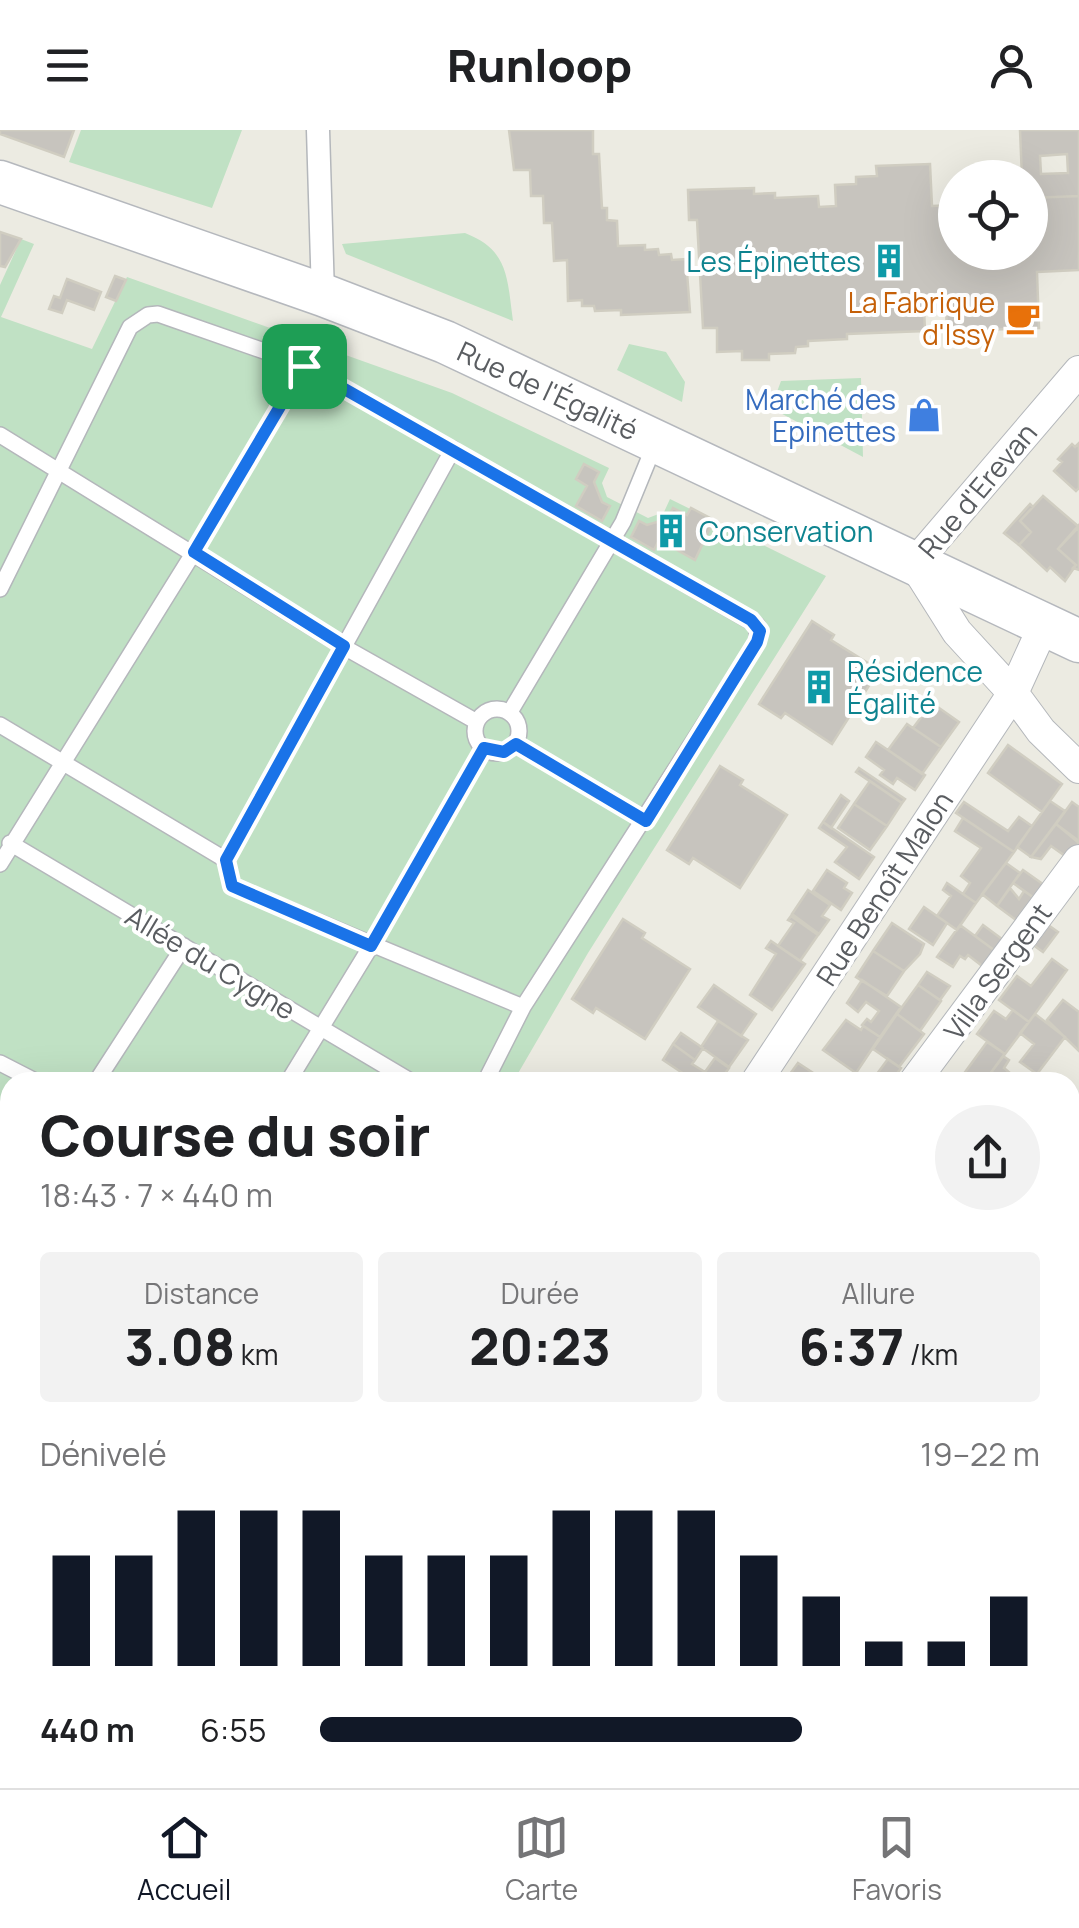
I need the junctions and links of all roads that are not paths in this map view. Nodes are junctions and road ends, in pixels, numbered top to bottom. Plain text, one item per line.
1 (318, 130) edge
2 (0, 182) edge
3 (323, 295) junction
4 (304, 366) junction
5 (1079, 371) edge
6 (0, 436) edge
7 (657, 440) junction
8 (453, 450) junction
9 (58, 471) junction
10 (611, 541) junction
11 (194, 552) junction
12 (914, 564) junction
13 (0, 589) edge
14 (1062, 633) edge
15 (344, 646) junction
16 (1013, 692) junction
17 (510, 712) junction
18 (476, 722) junction
19 (0, 725) edge
20 (516, 744) junction
21 (484, 748) junction
22 (63, 763) junction
23 (1079, 768) edge
24 (646, 821) junction
25 (10, 843) junction
26 (226, 860) junction
27 (1079, 860) edge
28 (0, 864) edge
29 (184, 946) junction
30 (371, 946) junction
31 (523, 1007) junction
32 (322, 1028) junction
33 (102, 1072) edge
34 (294, 1072) edge
35 (395, 1072) edge
36 (490, 1072) edge
37 (763, 1072) edge
38 (921, 1072) edge

1 - 3 street
2 - 3 main road, Rue de l'Égalité
3 - 7 main road, Rue de l'Égalité
4 - 8 lane
4 - 9 lane
4 - 11 lane
5 - 12 street, Rue d'Erevan
6 - 9 lane
7 - 10 lane
7 - 12 main road, Rue de l'Égalité
8 - 10 lane
8 - 15 lane
9 - 11 lane
9 - 13 lane
10 - 17 lane
10 - 24 lane
11 - 15 lane
11 - 22 lane
12 - 14 main road, Rue de l'Égalité
12 - 16 street
14 - 16 street, Rue Benoît Malon
15 - 18 lane
15 - 26 lane
16 - 23 street
16 - 37 street, Rue Benoît Malon
17 - 18 lane
17 - 20 lane
18 - 21 lane
19 - 22 lane
20 - 21 lane
20 - 24 lane
21 - 30 lane
22 - 25 lane
22 - 26 lane
24 - 31 lane
25 - 28 lane
25 - 29 lane, Allée du Cygne
26 - 30 lane
27 - 38 street, Villa Sergent
29 - 32 lane, Allée du Cygne
29 - 33 lane
30 - 31 lane
30 - 32 lane
31 - 36 lane
32 - 34 lane
32 - 35 lane, Allée du Cygne

